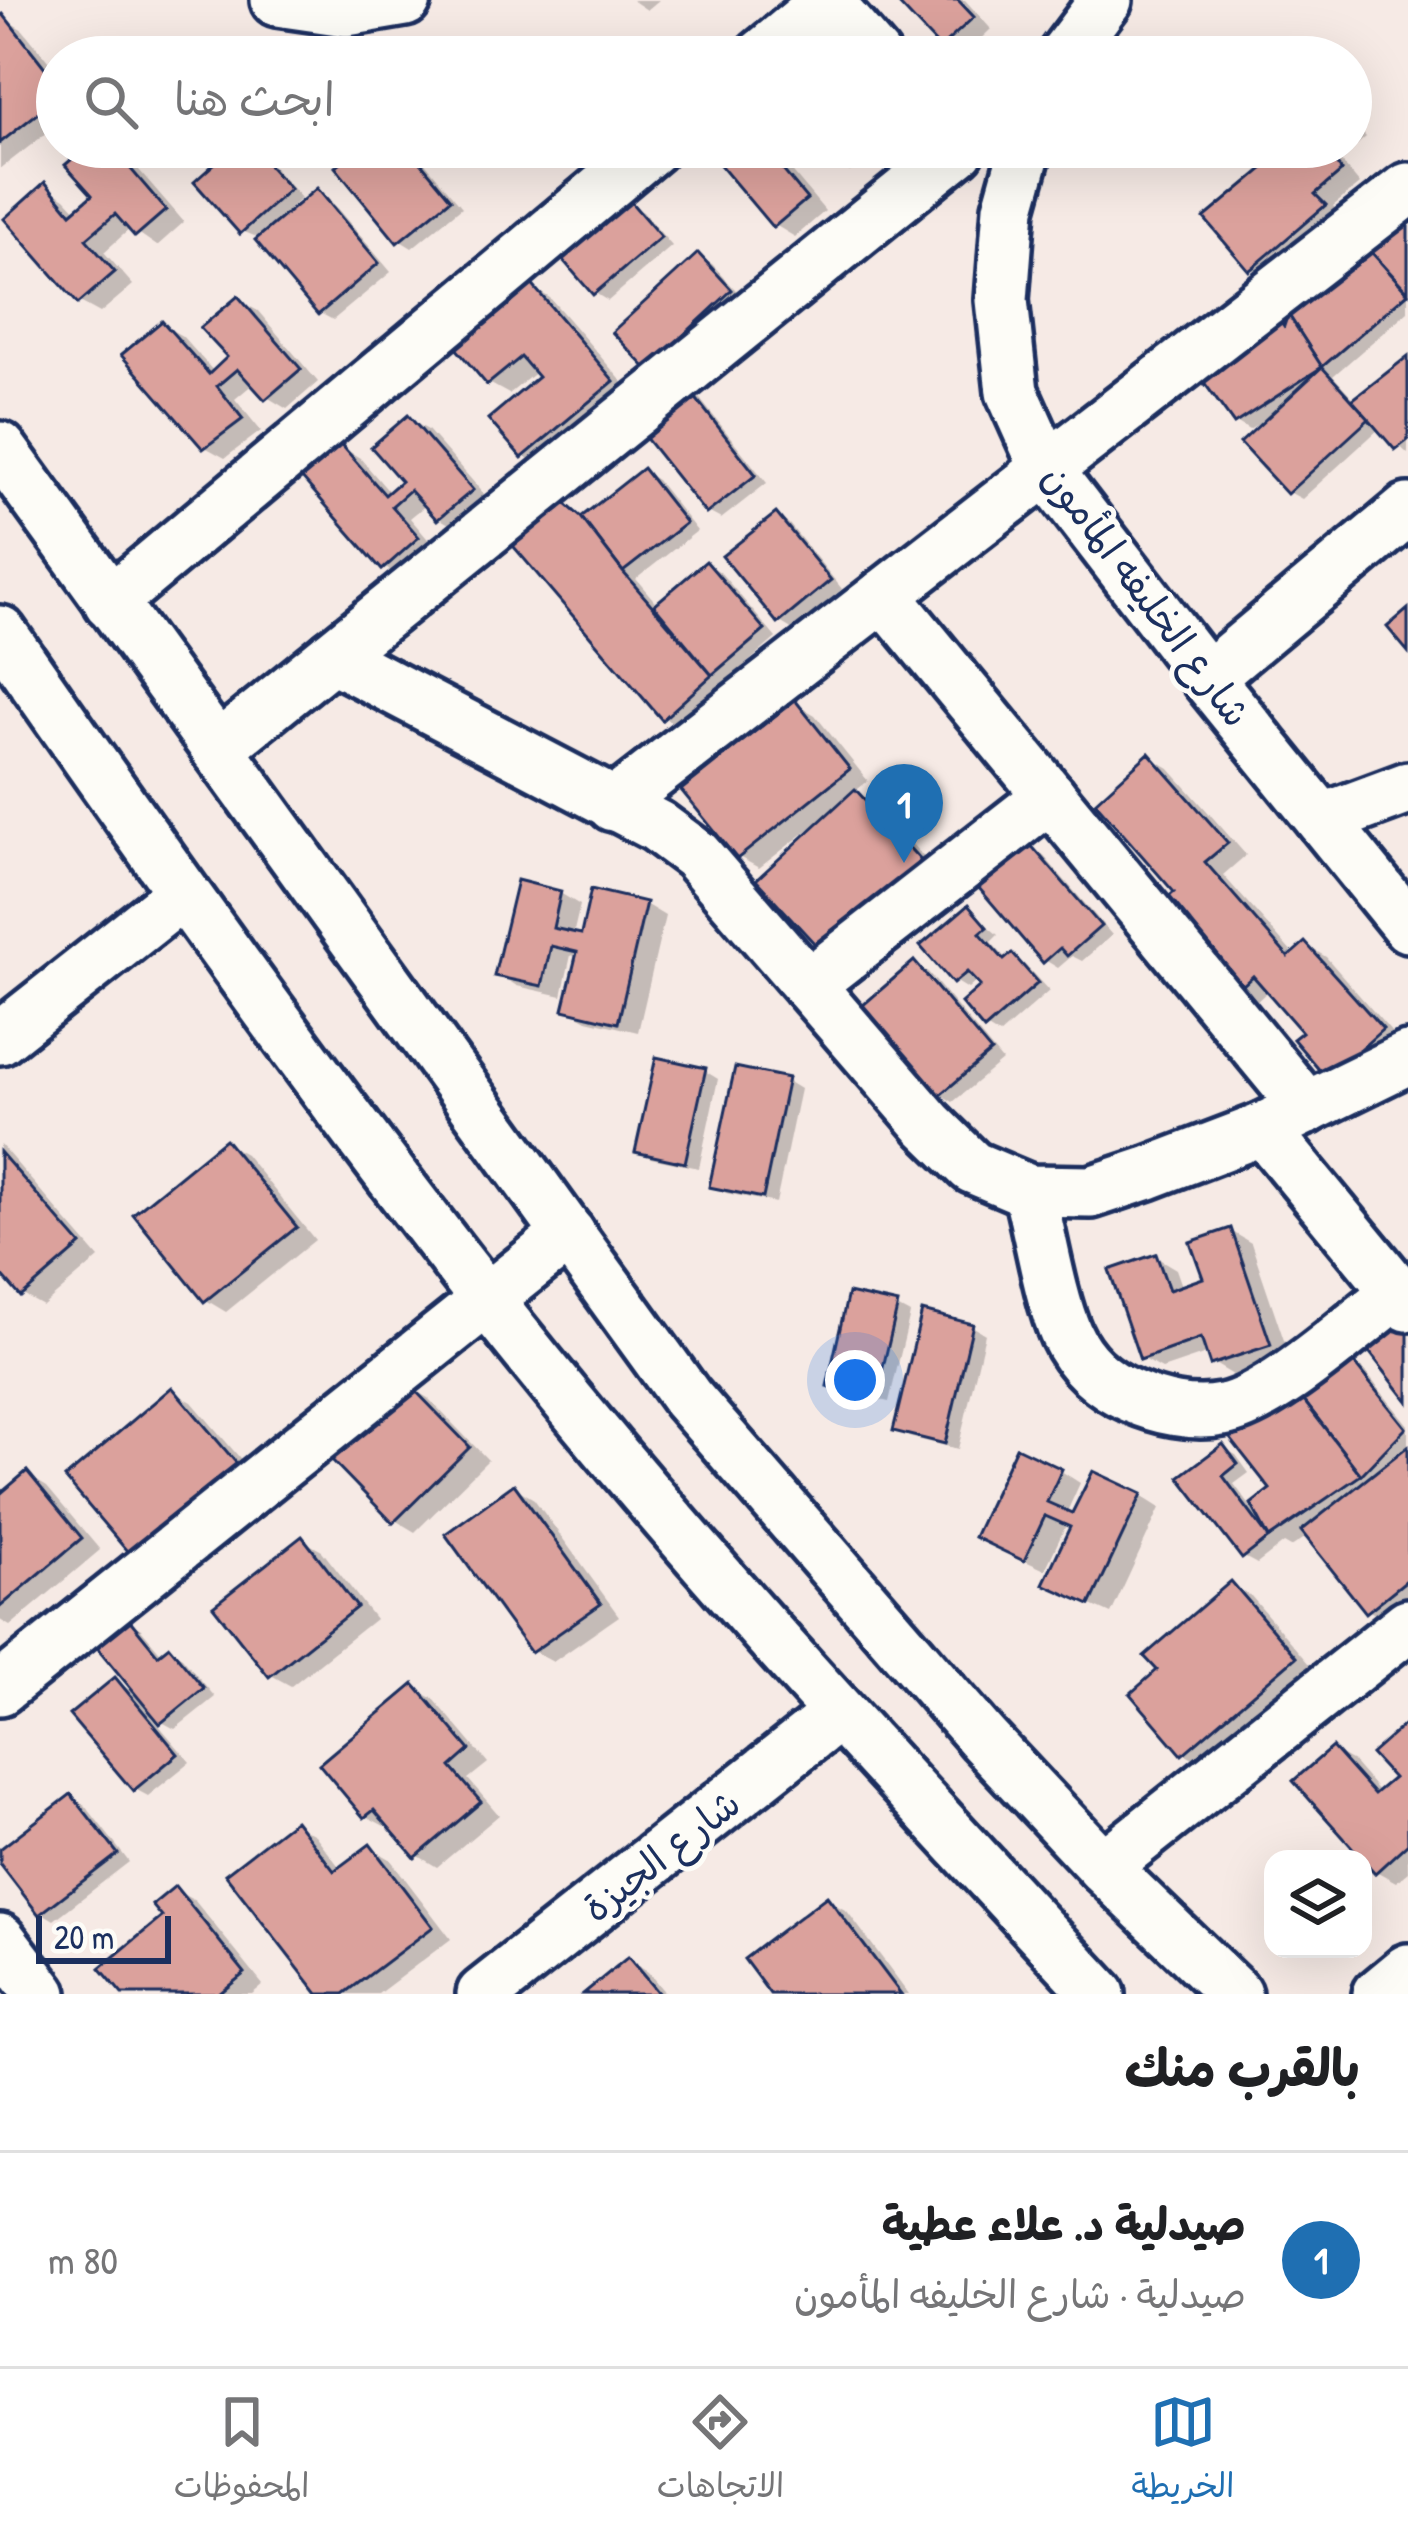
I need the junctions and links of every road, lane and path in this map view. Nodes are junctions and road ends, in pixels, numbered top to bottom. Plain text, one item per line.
1 (277, 0) edge
2 (405, 0) edge
3 (1106, 0) edge
4 (825, 1) edge
5 (784, 36) edge
6 (856, 36) edge
7 (1079, 36) edge
8 (628, 168) edge
9 (932, 168) edge
10 (974, 168) edge
11 (1019, 168) edge
12 (1408, 189) edge
13 (1009, 208) junction
14 (0, 448) edge
15 (1047, 470) junction
16 (1408, 510) edge
17 (884, 595) junction
18 (110, 602) junction
19 (0, 632) edge
20 (332, 656) junction
21 (1207, 678) junction
22 (217, 749) junction
23 (1408, 788) edge
24 (1050, 796) junction
25 (614, 805) junction
26 (1322, 820) junction
27 (182, 893) junction
28 (1408, 926) edge
29 (808, 985) junction
30 (0, 1038) edge
31 (1408, 1058) edge
32 (1285, 1119) junction
33 (1029, 1191) junction
34 (568, 1234) junction
35 (1403, 1299) edge
36 (487, 1300) junction
37 (1408, 1625) edge
38 (0, 1689) edge
39 (838, 1714) junction
40 (1103, 1868) junction
41 (0, 1940) edge
42 (1408, 1970) edge
43 (41, 1994) edge
44 (483, 1994) edge
45 (1099, 1994) edge
46 (1235, 1994) edge
47 (1379, 1994) edge

1 - 2 street
3 - 7 street
4 - 5 street
4 - 6 street
8 - 18 street
9 - 20 street
10 - 13 street
11 - 13 street, شارع الخليفه المأمون
12 - 15 street
13 - 15 street, شارع الخليفه المأمون
14 - 18 street
15 - 17 street
15 - 21 street, شارع الخليفه المأمون
16 - 21 street
17 - 24 street
17 - 25 street
18 - 22 street
19 - 27 street
20 - 22 street
20 - 25 street
21 - 26 street, شارع الخليفه المأمون
22 - 34 street
23 - 26 street
24 - 29 street
24 - 32 street
25 - 29 street
26 - 28 street, شارع الخليفه المأمون
27 - 30 street
27 - 36 street
29 - 33 street
31 - 32 street
32 - 33 street
32 - 35 street
33 - 35 street
34 - 36 street
34 - 40 street
36 - 38 street
36 - 39 street
37 - 40 street
39 - 44 street, شارع الجيزة
39 - 45 street
40 - 46 street
41 - 43 street
42 - 47 street

